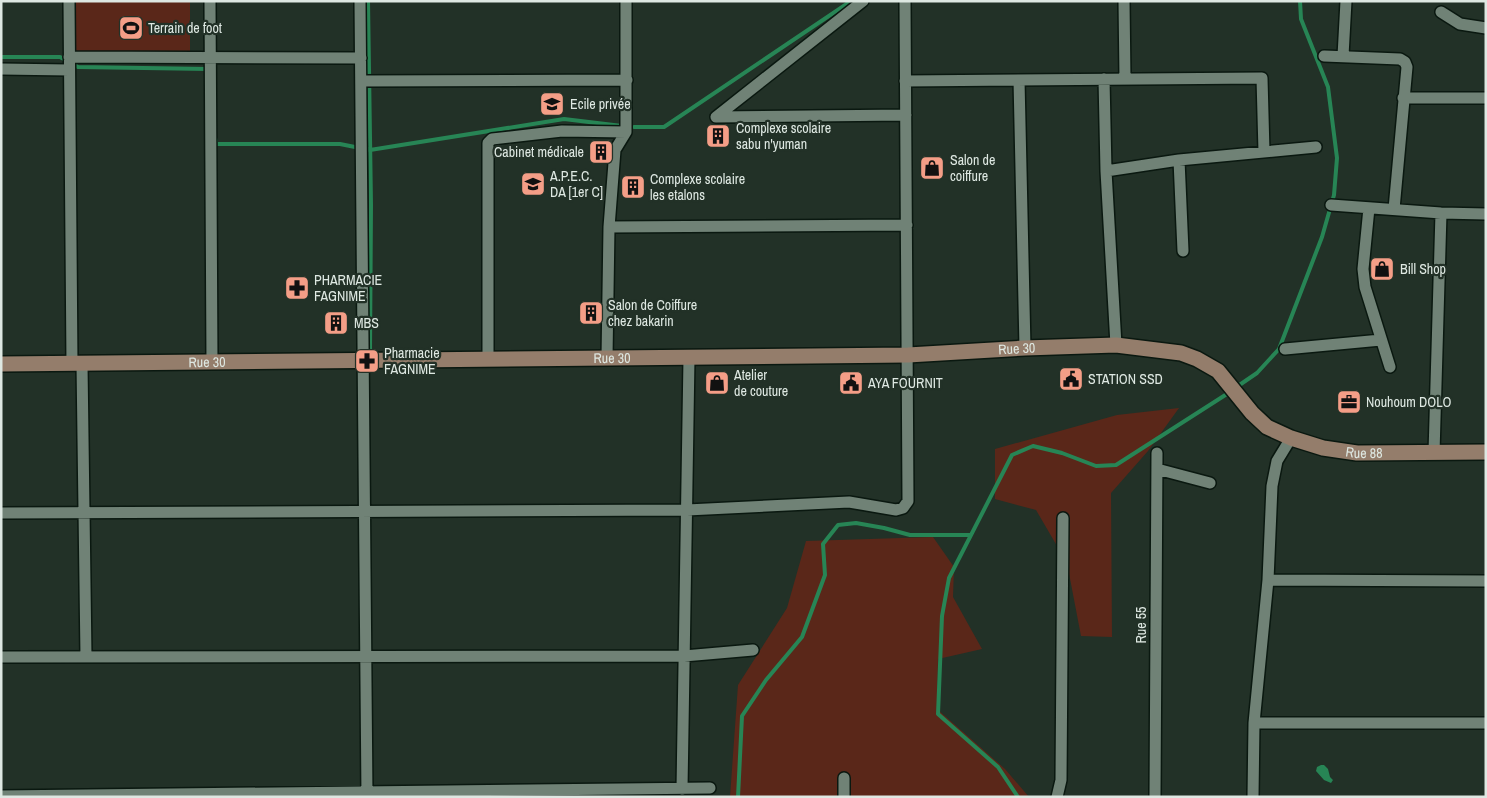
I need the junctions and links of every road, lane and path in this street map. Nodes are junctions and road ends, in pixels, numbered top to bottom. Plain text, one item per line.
1 (69, 1) edge
2 (210, 1) edge
3 (360, 1) edge
4 (626, 1) edge
5 (863, 1) edge
6 (904, 1) edge
7 (1124, 1) edge
8 (1346, 1) edge
9 (1441, 12) dead end
10 (1486, 28) edge
11 (1324, 56) dead end
12 (1343, 56) junction
13 (361, 58) junction
14 (69, 63) junction
15 (210, 66) junction
16 (1, 69) edge
17 (1104, 79) junction
18 (1125, 79) junction
19 (626, 80) junction
20 (1019, 80) junction
21 (905, 81) junction
22 (361, 82) junction
23 (1403, 98) junction
24 (1486, 98) edge
25 (906, 115) junction
26 (626, 132) junction
27 (1316, 147) dead end
28 (1264, 152) junction
29 (1179, 160) junction
30 (1106, 171) junction
31 (1331, 205) dead end
32 (1369, 208) junction
33 (1394, 210) junction
34 (1441, 213) junction
35 (1486, 214) edge
36 (907, 225) junction
37 (609, 227) junction
38 (1183, 252) dead end
39 (1381, 340) junction
40 (1116, 345) junction
41 (1025, 348) junction
42 (1286, 349) dead end
43 (908, 355) junction
44 (608, 358) junction
45 (689, 358) junction
46 (488, 360) junction
47 (363, 361) junction
48 (212, 362) junction
49 (1, 364) edge
50 (77, 364) junction
51 (1390, 367) dead end
52 (1218, 371) joint
53 (1291, 438) junction
54 (1486, 452) edge
55 (1157, 453) dead end
56 (1434, 453) junction
57 (1157, 469) junction
58 (1210, 483) dead end
59 (687, 510) junction
60 (365, 512) junction
61 (1, 513) edge
62 (84, 513) junction
63 (1063, 518) dead end
64 (1268, 580) junction
65 (1486, 581) edge
66 (753, 650) dead end
67 (684, 656) junction
68 (1, 657) edge
69 (86, 657) junction
70 (366, 657) junction
71 (1254, 723) junction
72 (1486, 723) edge
73 (844, 778) dead end
74 (682, 788) junction
75 (710, 788) dead end
76 (635, 793) edge
77 (367, 794) edge
78 (228, 795) edge
79 (1, 796) edge
80 (844, 797) edge
81 (1057, 797) edge
82 (1155, 797) edge
83 (1253, 797) edge

1 - 14 street
2 - 15 street
3 - 13 street
4 - 19 street
5 - 25 street
6 - 21 street
7 - 18 street
8 - 12 street
9 - 10 street
11 - 12 street
12 - 23 street
13 - 15 street
13 - 22 street
14 - 15 street
14 - 16 street
14 - 50 street
15 - 48 street
17 - 18 street
17 - 20 street
17 - 30 street
18 - 28 street
19 - 22 street
19 - 26 street
20 - 21 street
20 - 41 street
21 - 25 street
22 - 47 street
23 - 24 street
23 - 33 street
25 - 36 street
26 - 37 street
26 - 46 street
27 - 28 street
28 - 29 street
29 - 30 street
29 - 38 street
30 - 40 street
31 - 32 street
32 - 33 street
32 - 39 street
33 - 34 street
34 - 35 street
34 - 56 street
36 - 37 street
36 - 43 street
37 - 44 street
39 - 42 street
39 - 51 street
40 - 41 main road, Rue 30
40 - 52 main road, Rue 30
41 - 43 main road, Rue 30
43 - 45 main road, Rue 30
43 - 59 street
44 - 45 main road, Rue 30
44 - 46 main road, Rue 30
45 - 59 street
46 - 47 main road, Rue 30
47 - 48 main road, Rue 30
47 - 60 street
48 - 50 main road, Rue 30
49 - 50 main road, Rue 30
50 - 62 street
52 - 53 main road, Rue 88
53 - 56 main road, Rue 88
53 - 64 street
54 - 56 main road, Rue 88
55 - 57 street, Rue 55
57 - 58 street
57 - 82 street, Rue 55
59 - 60 street
59 - 67 street
60 - 62 street
60 - 70 street
61 - 62 street
62 - 69 street
63 - 81 street
64 - 65 street
64 - 71 street
66 - 67 street
67 - 70 street
67 - 74 street
68 - 69 street
69 - 70 street
70 - 77 street
71 - 72 street
71 - 83 street
73 - 80 street
74 - 75 street
74 - 76 street
76 - 77 street
77 - 78 street
78 - 79 street

